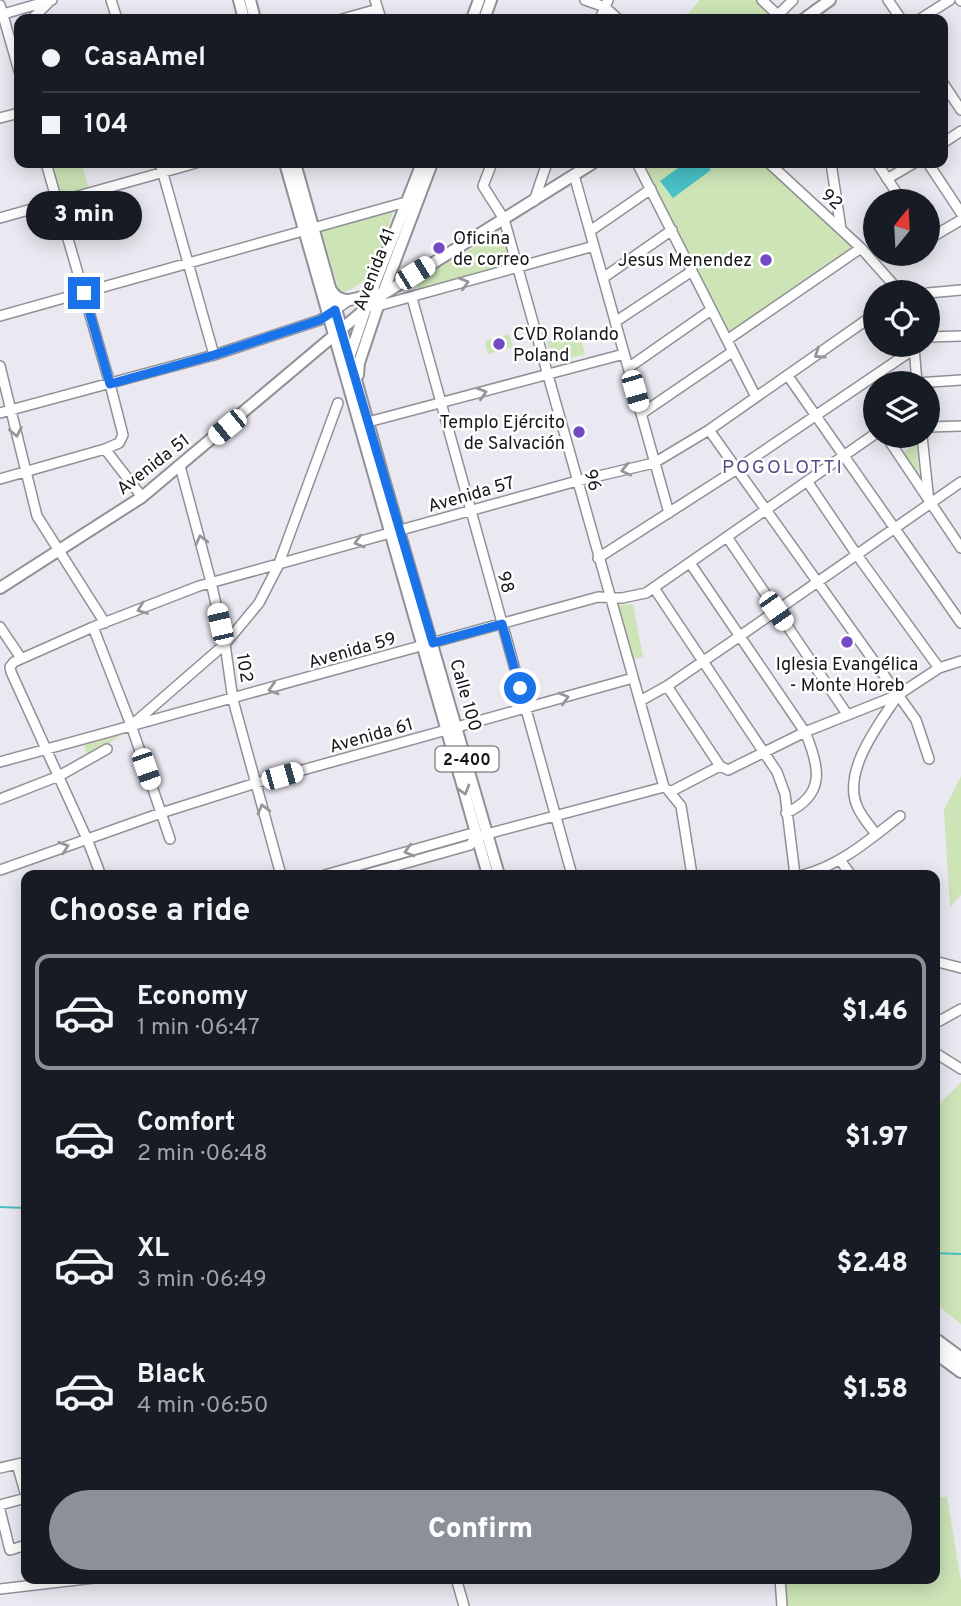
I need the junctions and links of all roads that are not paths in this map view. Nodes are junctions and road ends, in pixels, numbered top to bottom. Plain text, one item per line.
1 (29, 0) edge
2 (51, 0) edge
3 (585, 0) edge
4 (762, 0) edge
5 (793, 0) edge
6 (830, 0) edge
7 (950, 0) edge
8 (606, 4) edge
9 (376, 5) edge
10 (18, 10) junction
11 (1, 11) edge
12 (37, 14) edge
13 (354, 14) edge
14 (777, 14) edge
15 (782, 14) edge
16 (811, 14) edge
17 (928, 14) edge
18 (14, 37) edge
19 (10, 41) junction
20 (14, 54) edge
21 (948, 90) edge
22 (961, 110) edge
23 (47, 168) edge
24 (158, 168) edge
25 (161, 168) edge
26 (287, 168) edge
27 (296, 168) edge
28 (420, 168) edge
29 (430, 168) edge
30 (490, 168) edge
31 (545, 168) edge
32 (585, 168) edge
33 (640, 168) edge
34 (774, 168) edge
35 (832, 168) edge
36 (880, 168) edge
37 (906, 168) edge
38 (931, 168) edge
39 (574, 175) junction
40 (887, 180) junction
41 (540, 184) junction
42 (651, 189) junction
43 (893, 189) edge
44 (551, 190) junction
45 (57, 201) junction
46 (534, 201) junction
47 (406, 202) junction
48 (961, 213) edge
49 (0, 218) edge
50 (504, 219) junction
51 (961, 220) edge
52 (841, 229) junction
53 (308, 230) junction
54 (672, 230) junction
55 (590, 231) junction
56 (940, 232) edge
57 (594, 246) junction
58 (861, 248) junction
59 (397, 258) junction
60 (189, 264) junction
61 (517, 268) junction
62 (380, 270) junction
63 (692, 271) junction
64 (409, 276) junction
65 (603, 278) junction
66 (889, 280) edge
67 (330, 289) junction
68 (961, 290) edge
69 (940, 292) edge
70 (84, 293) junction
71 (379, 296) junction
72 (412, 298) junction
73 (350, 300) junction
74 (366, 310) junction
75 (711, 310) junction
76 (332, 313) junction
77 (0, 316) edge
78 (615, 322) junction
79 (863, 323) edge
80 (338, 333) junction
81 (961, 336) edge
82 (940, 337) edge
83 (727, 340) junction
84 (317, 351) junction
85 (732, 352) junction
86 (624, 354) junction
87 (214, 355) junction
88 (349, 356) junction
89 (900, 357) edge
90 (0, 366) edge
91 (628, 368) junction
92 (345, 370) junction
93 (547, 374) junction
94 (788, 376) junction
95 (961, 380) edge
96 (940, 381) edge
97 (110, 384) junction
98 (358, 389) junction
99 (756, 397) junction
100 (338, 403) dead end
101 (441, 404) junction
102 (12, 410) junction
103 (0, 413) edge
104 (641, 414) junction
105 (816, 415) junction
106 (368, 422) junction
107 (961, 426) edge
108 (940, 427) edge
109 (709, 430) junction
110 (863, 443) edge
111 (894, 448) edge
112 (923, 448) edge
113 (105, 449) junction
114 (844, 456) junction
115 (654, 463) junction
116 (180, 466) junction
117 (737, 469) junction
118 (24, 472) junction
119 (0, 479) edge
120 (577, 481) junction
121 (807, 481) junction
122 (961, 482) edge
123 (142, 497) junction
124 (929, 503) junction
125 (766, 509) junction
126 (471, 511) junction
127 (669, 513) junction
128 (895, 529) junction
129 (396, 532) junction
130 (727, 537) junction
131 (961, 548) edge
132 (60, 551) junction
133 (857, 555) junction
134 (598, 558) junction
135 (690, 563) junction
136 (278, 566) junction
137 (817, 582) junction
138 (211, 583) junction
139 (0, 588) edge
140 (654, 588) junction
141 (609, 597) junction
142 (776, 611) junction
143 (105, 623) junction
144 (961, 623) edge
145 (502, 624) junction
146 (0, 627) edge
147 (93, 627) junction
148 (740, 636) junction
149 (225, 644) junction
150 (429, 645) junction
151 (21, 658) junction
152 (702, 661) junction
153 (961, 661) edge
154 (939, 668) junction
155 (632, 678) junction
156 (667, 686) junction
157 (898, 695) junction
158 (233, 700) junction
159 (640, 701) junction
160 (526, 709) junction
161 (847, 714) junction
162 (131, 726) junction
163 (452, 729) junction
164 (805, 732) junction
165 (46, 749) junction
166 (107, 749) dead end
167 (765, 752) junction
168 (929, 759) dead end
169 (0, 762) edge
170 (720, 766) junction
171 (59, 776) junction
172 (256, 783) junction
173 (667, 789) junction
174 (0, 799) edge
175 (161, 813) junction
176 (786, 813) junction
177 (555, 815) junction
178 (900, 816) dead end
179 (876, 834) junction
180 (482, 835) junction
181 (87, 839) junction
182 (170, 839) dead end
183 (840, 860) junction
184 (0, 870) edge
185 (99, 870) edge
186 (280, 870) edge
187 (343, 870) edge
188 (382, 870) edge
189 (487, 870) edge
190 (497, 870) edge
191 (571, 870) edge
192 (690, 870) edge
193 (794, 870) edge
194 (820, 870) edge
195 (847, 870) edge
196 (940, 963) edge
197 (961, 968) edge
198 (961, 1009) edge
199 (940, 1021) edge
200 (940, 1056) edge
201 (961, 1069) edge
202 (940, 1343) edge
203 (940, 1355) edge
204 (961, 1359) edge
205 (961, 1371) edge
206 (21, 1463) edge
207 (0, 1468) edge
208 (21, 1499) edge
209 (0, 1505) edge
210 (0, 1510) edge
211 (21, 1547) edge
212 (46, 1584) edge
213 (458, 1584) edge
214 (780, 1584) edge
215 (0, 1589) edge
216 (464, 1606) edge
217 (782, 1606) edge

1 - 10 street
2 - 10 street
2 - 12 street
3 - 8 street
4 - 14 street
5 - 15 street
6 - 16 main road
7 - 17 street
9 - 13 street
10 - 11 street
11 - 19 street
18 - 19 street
19 - 20 street
21 - 22 street
23 - 45 street
24 - 45 street
25 - 60 street
26 - 53 main road, Calle 100
27 - 53 main road, Calle 100
28 - 47 main road, Avenida 41
29 - 59 main road, Avenida 41
30 - 50 street, 96
31 - 41 street
32 - 39 main road, Avenida 51
33 - 42 street
34 - 52 street, 92
35 - 52 street
36 - 40 street
37 - 40 street
38 - 48 street
39 - 44 main road, Avenida 51
39 - 55 street
40 - 43 street
41 - 44 street
41 - 46 street
42 - 54 street
42 - 55 street
44 - 46 main road, Avenida 51
45 - 49 street
45 - 70 street
46 - 50 main road, Avenida 51
47 - 53 street
47 - 62 main road, Avenida 41
50 - 61 street, 96
50 - 64 main road, Avenida 51
51 - 56 street
52 - 58 street, 92
53 - 60 street
53 - 67 main road, Calle 100
53 - 76 main road, Calle 100
54 - 63 street
54 - 65 street
55 - 57 street
57 - 61 street
57 - 65 street
58 - 66 street, 92
58 - 83 street
59 - 64 main road
59 - 71 main road, Avenida 41
60 - 70 street
60 - 87 street
72 -> 61 street
61 - 93 street, 96
62 - 71 main road, Avenida 41
62 - 73 main road
63 - 75 street
63 - 78 street
64 - 71 main road, Avenida 51
65 - 78 street
67 - 73 main road
67 - 76 main road, Calle 100
68 - 69 street
70 - 77 street
70 - 97 street
71 - 72 street
71 - 73 main road
71 - 74 main road, Avenida 51
71 - 98 main road, Avenida 41
72 - 101 street, 98
73 - 76 street
74 - 80 main road, Avenida 51
74 - 88 main road, Avenida 41
75 - 83 street
75 - 91 street
76 - 80 main road, Calle 100
76 - 87 street
78 - 86 street
79 -> 94 street, Avenida 57
80 - 84 main road, Avenida 51
80 - 88 main road, Calle 100 / 2-400
80 - 92 main road, Calle 100 / 2-400
81 - 82 street
83 - 85 street
84 - 92 main road
84 - 116 main road, Avenida 51
85 - 99 street
85 - 104 street
86 - 91 street
86 - 93 street
87 - 97 street
88 - 92 main road, Avenida 41
88 - 98 main road, Calle 100 / 2-400
89 - 105 street
90 - 102 street
91 - 104 street
92 - 129 main road, Calle 100 / 2-400
101 -> 93 street
93 - 120 street, 96
94 - 99 street, Avenida 57
94 - 105 street
95 - 96 street
97 - 102 street
97 - 113 street
98 - 106 main road, Calle 100 / 2-400
99 - 109 street, Avenida 57
100 - 136 street
101 - 106 street
101 - 126 street, 98
102 - 103 street
102 -> 118 street
104 - 115 street
105 - 114 street
105 - 117 street
106 - 129 main road, Calle 100 / 2-400
107 - 108 street
109 - 115 street, Avenida 57
109 - 117 street
110 - 114 street, Avenida 59
111 - 124 street
112 - 124 street
113 - 118 street
113 - 123 street
114 - 121 street, Avenida 59
114 - 128 street
115 -> 120 street, Avenida 57
115 - 127 street
116 - 123 main road, Avenida 51
138 -> 116 street, 102
117 - 125 street
117 - 127 street
118 - 119 street
118 - 132 street
120 - 126 street, Avenida 57
120 - 134 street, 96
121 - 125 street, Avenida 59
121 - 133 street
122 - 124 street
123 - 132 main road, Avenida 51
124 - 128 street
124 - 131 street
125 - 130 street, Avenida 59
125 - 137 street
126 - 129 street, Avenida 57
126 - 145 street, 98
127 - 134 street
128 - 133 street
128 - 144 street
129 -> 136 street, Avenida 57
129 - 150 main road, Calle 100 / 2-400
130 - 135 street, Avenida 59
130 - 142 street
132 - 139 main road, Avenida 51
132 - 143 street
133 - 137 street
133 - 154 street
134 - 141 street, 96
135 - 140 street, Avenida 59
135 - 148 street
136 - 138 street, Avenida 57
136 - 149 street
137 - 142 street
137 - 157 street
138 -> 143 street, Avenida 57
138 - 149 street, 102
140 - 141 street, Avenida 59
140 - 152 street
141 - 145 street, Avenida 59
141 - 155 street, 96
142 - 148 street
142 - 161 street
143 - 147 street, Avenida 57
145 - 150 street, Avenida 59
145 - 160 street, 98
146 - 151 street
147 - 151 street, Avenida 57
147 - 162 street
148 - 152 street
148 - 164 street
149 - 158 street, 102
149 - 162 street
150 -> 158 street, Avenida 59
150 - 163 main road, Calle 100 / 2-400
151 - 165 street, Avenida 57
152 - 156 street
152 - 167 street
153 - 154 street
154 - 157 street
155 - 159 street, 96
160 -> 155 street, Avenida 61
156 - 159 street
156 - 170 street
157 - 161 street
157 - 168 street
157 - 179 street
158 - 162 street, Avenida 59
158 - 172 street, 102
159 - 173 street, 96
160 - 163 street, Avenida 61
160 - 177 street, 98
161 - 164 street
162 - 165 street, Avenida 59
162 - 175 street
163 - 172 street, Avenida 61
163 - 180 main road, Calle 100 / 2-400
164 - 167 street
164 - 176 street
165 - 169 street, Avenida 59
165 - 171 street
166 - 171 street
167 - 170 street
167 - 176 street
170 - 173 street
171 - 174 street
171 - 181 street
172 - 175 street, Avenida 61
186 -> 172 street, 102
173 - 177 street
173 - 192 street, 96
175 - 181 street, Avenida 61
175 - 182 street
176 - 193 street
177 - 180 street
177 - 191 street, 98
178 - 179 street
179 - 183 street
180 -> 187 street
180 - 188 street
180 - 189 main road, Calle 100 / 2-400
180 - 190 main road, Calle 100 / 2-400
184 -> 181 street, Avenida 61
181 - 185 street
183 - 194 street
183 - 195 street
196 - 197 street
198 - 199 street
200 - 201 street
202 - 204 highway
203 - 205 highway
206 - 207 street
208 - 209 street
210 - 211 street
212 - 215 street
213 - 216 street
214 - 217 street

